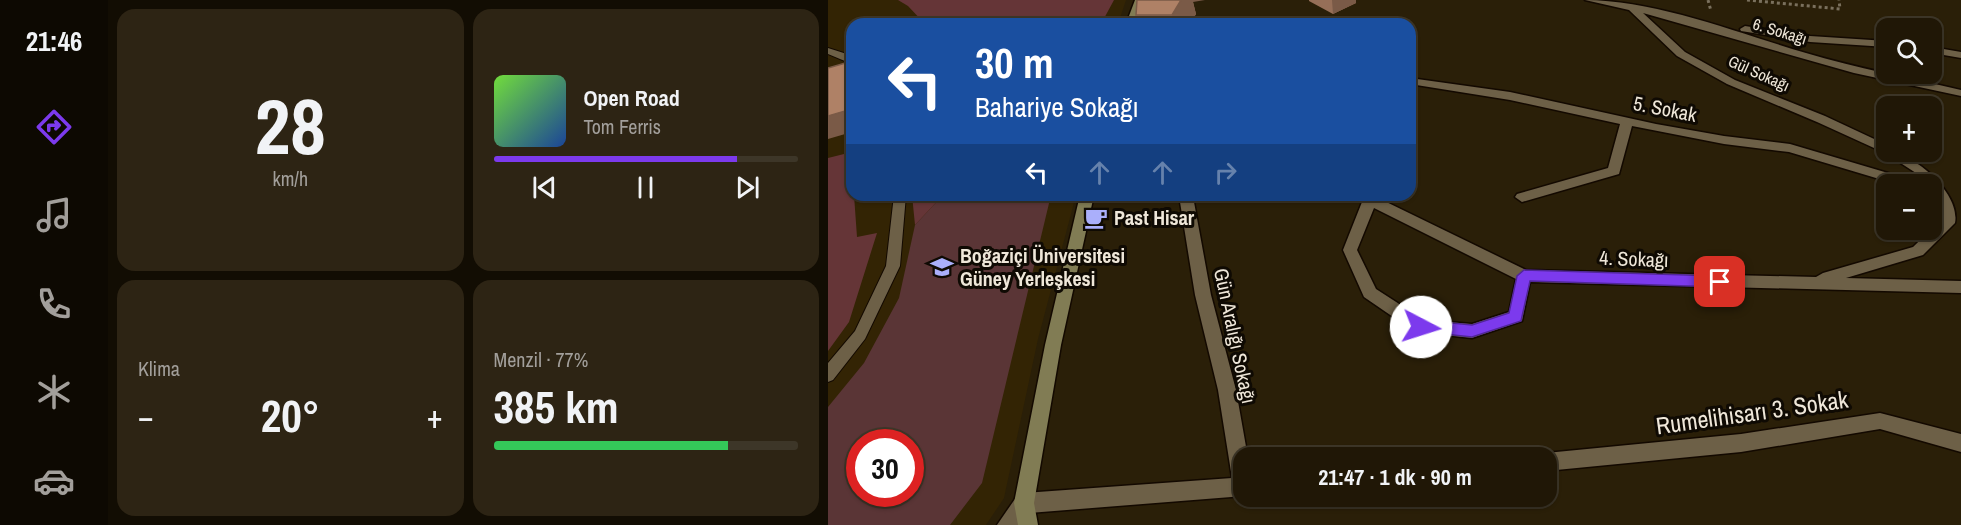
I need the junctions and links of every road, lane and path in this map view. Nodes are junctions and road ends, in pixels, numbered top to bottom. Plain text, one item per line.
1 (1140, 0) edge
2 (1590, 0) edge
3 (1747, 0) edge
4 (1785, 0) edge
5 (1839, 0) edge
6 (1787, 4) junction
7 (1631, 6) junction
8 (1133, 18) edge
9 (1691, 21) junction
10 (1876, 43) edge
11 (828, 51) edge
12 (1942, 52) edge
13 (1961, 55) edge
14 (846, 59) edge
15 (1416, 82) edge
16 (1961, 93) edge
17 (1627, 121) junction
18 (1876, 145) edge
19 (1907, 162) edge
20 (1877, 174) edge
21 (1942, 195) edge
22 (1947, 196) junction
23 (1522, 197) dead end
24 (899, 201) edge
25 (1086, 201) edge
26 (1187, 201) edge
27 (1364, 201) edge
28 (1373, 201) edge
29 (1524, 276) junction
30 (1809, 283) junction
31 (1961, 287) edge
32 (828, 375) edge
33 (1236, 447) edge
34 (1959, 448) edge
35 (1557, 461) edge
36 (1233, 488) edge
37 (1024, 503) junction
38 (1007, 525) edge
39 (1028, 525) edge

1 - 8 main road
2 - 7 street, 6. Sokağı
3 - 6 path
4 - 6 path
5 - 6 path
7 - 9 street, 6. Sokağı
7 - 18 street, Gül Sokağı
9 - 10 street
9 - 16 street, 6. Sokağı
11 - 14 lane
12 - 13 street
15 - 17 street, 5. Sokak
17 - 20 street, 5. Sokak
17 - 23 street
19 - 22 street, Gül Sokağı
21 - 22 street
22 - 30 street
24 - 32 lane
25 - 37 main road
26 - 33 street, Gün Aralığı Sokağı
27 - 29 street
28 - 29 street, 4. Sokağı
29 - 30 street, 4. Sokağı
30 - 31 street, 4. Sokağı
34 - 35 street, Rumelihisarı 3. Sokak
36 - 37 street
37 - 38 street
37 - 39 main road

